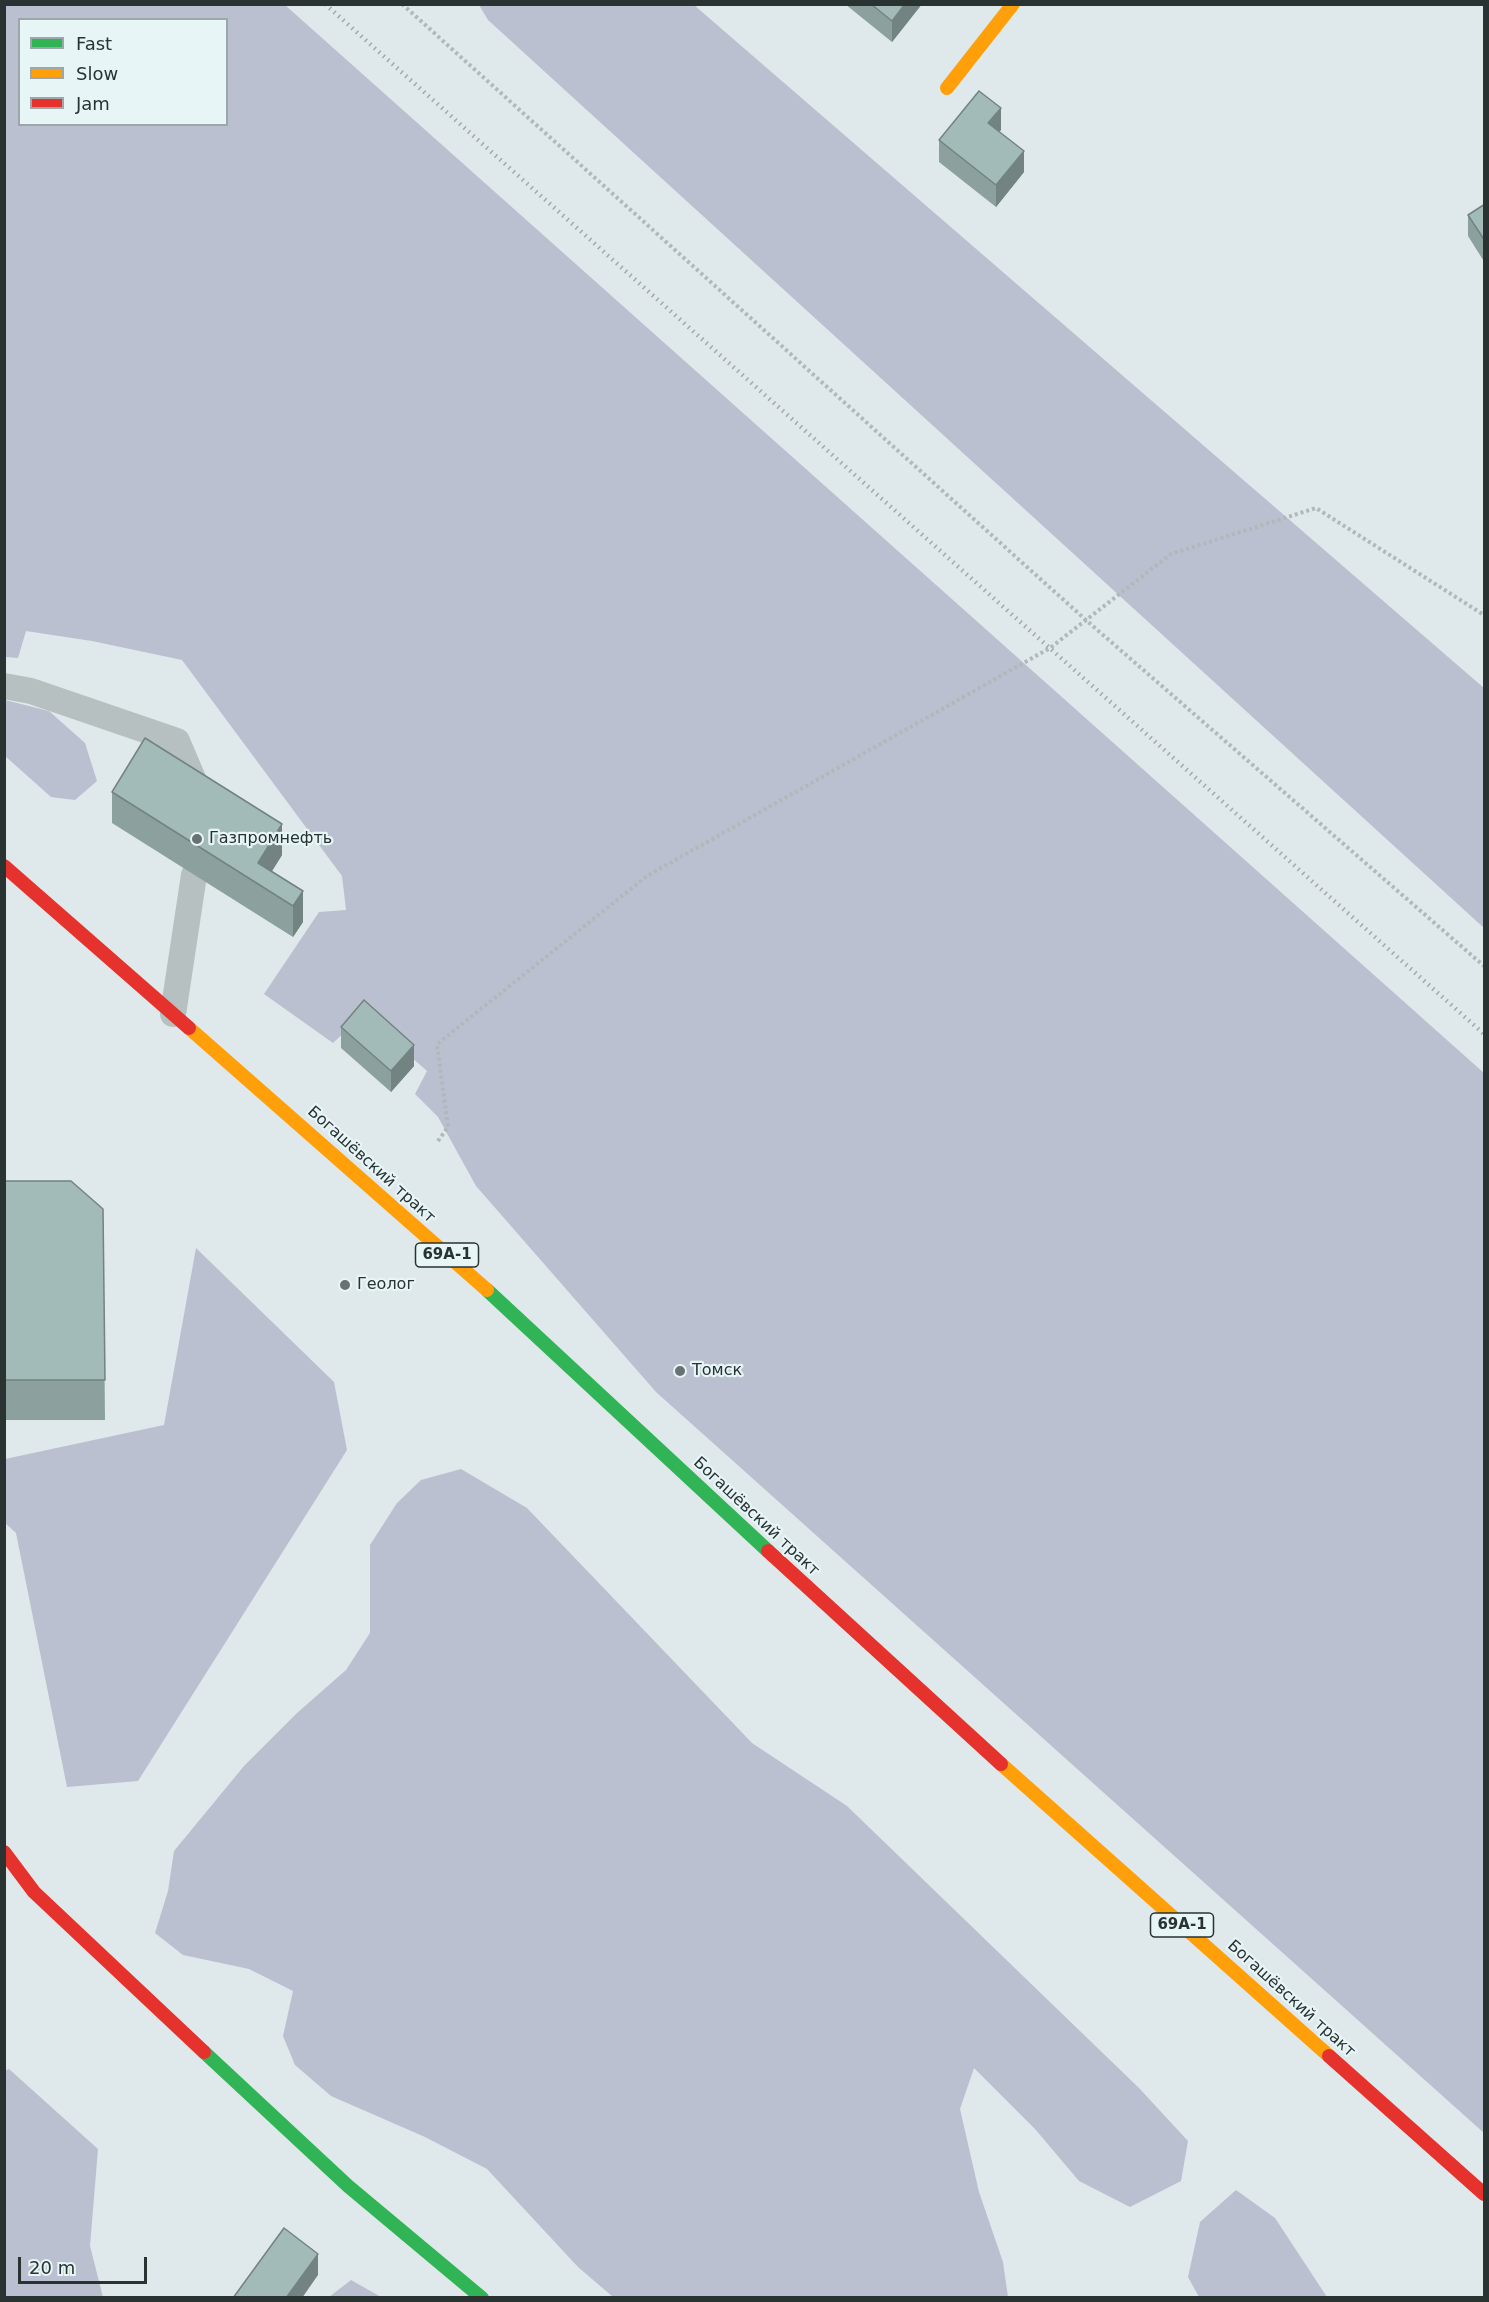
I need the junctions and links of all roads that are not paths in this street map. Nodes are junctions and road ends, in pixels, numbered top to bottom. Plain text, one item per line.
1 (1013, 4) edge
2 (947, 88) dead end
3 (4, 686) edge
4 (204, 806) edge
5 (4, 866) edge
6 (194, 875) edge
7 (173, 1014) junction
8 (4, 1852) edge
9 (1485, 2194) edge
10 (482, 2298) edge

1 - 2 main road
3 - 4 lane
5 - 7 main road, Богашёвский тракт / 69А-1
6 - 7 lane
7 - 9 main road, Богашёвский тракт / 69А-1
8 - 10 main road

